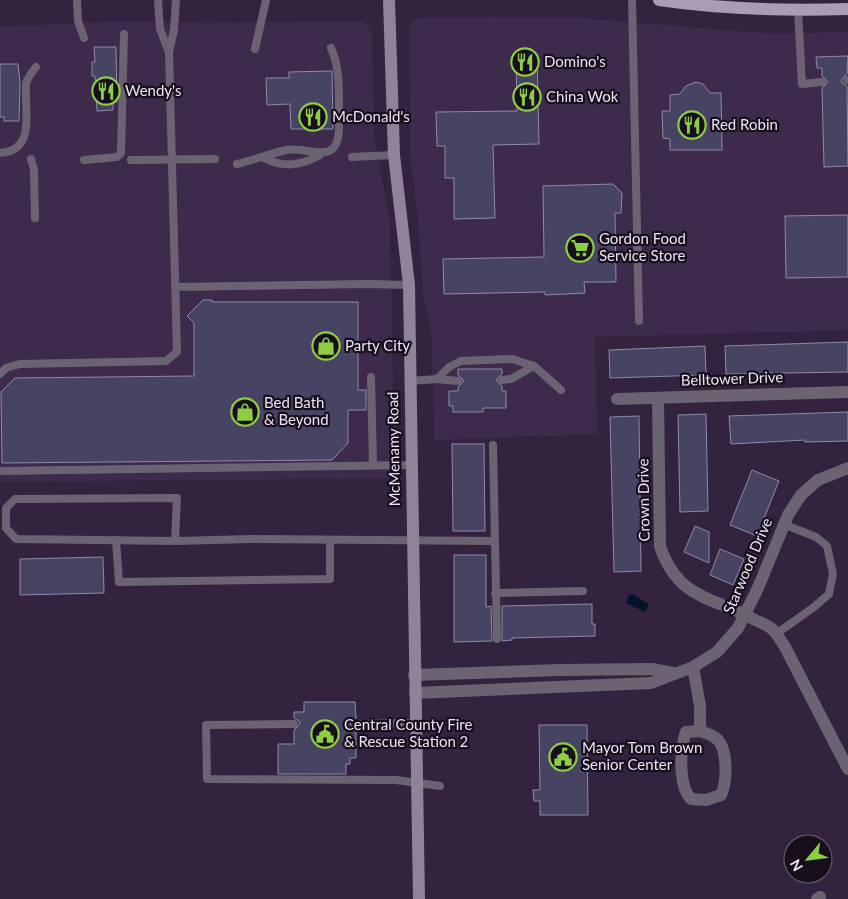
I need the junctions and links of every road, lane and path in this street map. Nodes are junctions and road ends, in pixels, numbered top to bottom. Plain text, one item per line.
1 (78, 0) edge
2 (158, 0) edge
3 (176, 0) edge
4 (266, 0) edge
5 (389, 0) edge
6 (632, 0) edge
7 (659, 0) edge
8 (685, 2) edge
9 (848, 9) edge
10 (798, 10) junction
11 (124, 34) dead end
12 (84, 38) dead end
13 (331, 48) dead end
14 (255, 49) dead end
15 (169, 52) junction
16 (36, 67) dead end
17 (822, 82) dead end
18 (0, 153) edge
19 (320, 154) junction
20 (394, 155) junction
21 (352, 157) dead end
22 (264, 158) junction
23 (31, 159) dead end
24 (215, 159) dead end
25 (84, 160) dead end
26 (131, 160) dead end
27 (173, 160) junction
28 (237, 164) dead end
29 (35, 218) dead end
30 (409, 286) junction
31 (176, 287) junction
32 (640, 321) dead end
33 (534, 366) junction
34 (0, 374) edge
35 (371, 377) dead end
36 (437, 379) junction
37 (502, 380) dead end
38 (409, 381) junction
39 (458, 381) dead end
40 (561, 390) dead end
41 (848, 392) edge
42 (658, 398) junction
43 (616, 399) dead end
44 (493, 445) dead end
45 (373, 465) junction
46 (411, 465) junction
47 (848, 468) edge
48 (0, 471) edge
49 (783, 524) junction
50 (116, 540) junction
51 (330, 540) junction
52 (175, 541) junction
53 (494, 541) junction
54 (412, 542) junction
55 (583, 591) dead end
56 (495, 593) junction
57 (746, 615) junction
58 (776, 634) junction
59 (497, 639) dead end
60 (693, 668) junction
61 (673, 673) junction
62 (414, 675) junction
63 (414, 693) junction
64 (415, 723) junction
65 (294, 724) dead end
66 (356, 724) dead end
67 (700, 730) junction
68 (848, 769) edge
69 (416, 783) junction
70 (440, 786) dead end
71 (419, 899) edge

1 - 12 lane
2 - 15 lane
3 - 15 lane
4 - 14 lane
5 - 20 street, McMenamy Road
6 - 32 lane
7 - 8 main road
8 - 10 main road
9 - 10 main road
10 - 17 lane
11 - 25 lane
13 - 19 lane
15 - 27 lane
16 - 18 lane
19 - 22 lane
19 - 22 lane
20 - 21 lane
20 - 30 street, McMenamy Road
22 - 28 lane
23 - 29 lane
24 - 27 lane
26 - 27 lane
27 - 31 lane
30 - 31 lane
30 - 38 street, McMenamy Road
31 - 34 lane
33 - 36 lane
33 - 37 lane
33 - 40 lane
35 - 45 lane
36 - 38 lane
36 - 39 lane
38 - 46 street, McMenamy Road
41 - 42 street, Belltower Drive
42 - 43 street, Belltower Drive
42 - 57 street, Crown Drive
44 - 53 lane
45 - 46 lane
45 - 48 lane
46 - 54 street, McMenamy Road
47 - 49 street, Starwood Drive
49 - 57 street, Starwood Drive
49 - 58 lane
50 - 51 lane
50 - 52 lane
50 - 52 lane
51 - 52 lane
51 - 54 lane
53 - 54 lane
53 - 56 lane
54 - 62 street, McMenamy Road
55 - 56 lane
56 - 59 lane
57 - 58 street, Crown Drive
57 - 60 street, Starwood Drive
58 - 68 street
60 - 61 street, Starwood Drive
60 - 67 street
61 - 62 street, Starwood Drive
61 - 63 street, Starwood Drive
62 - 63 street, McMenamy Road
63 - 64 street, McMenamy Road
64 - 66 lane
64 - 69 street, McMenamy Road
65 - 69 lane
67 - 67 street
69 - 70 lane
69 - 71 street, McMenamy Road

